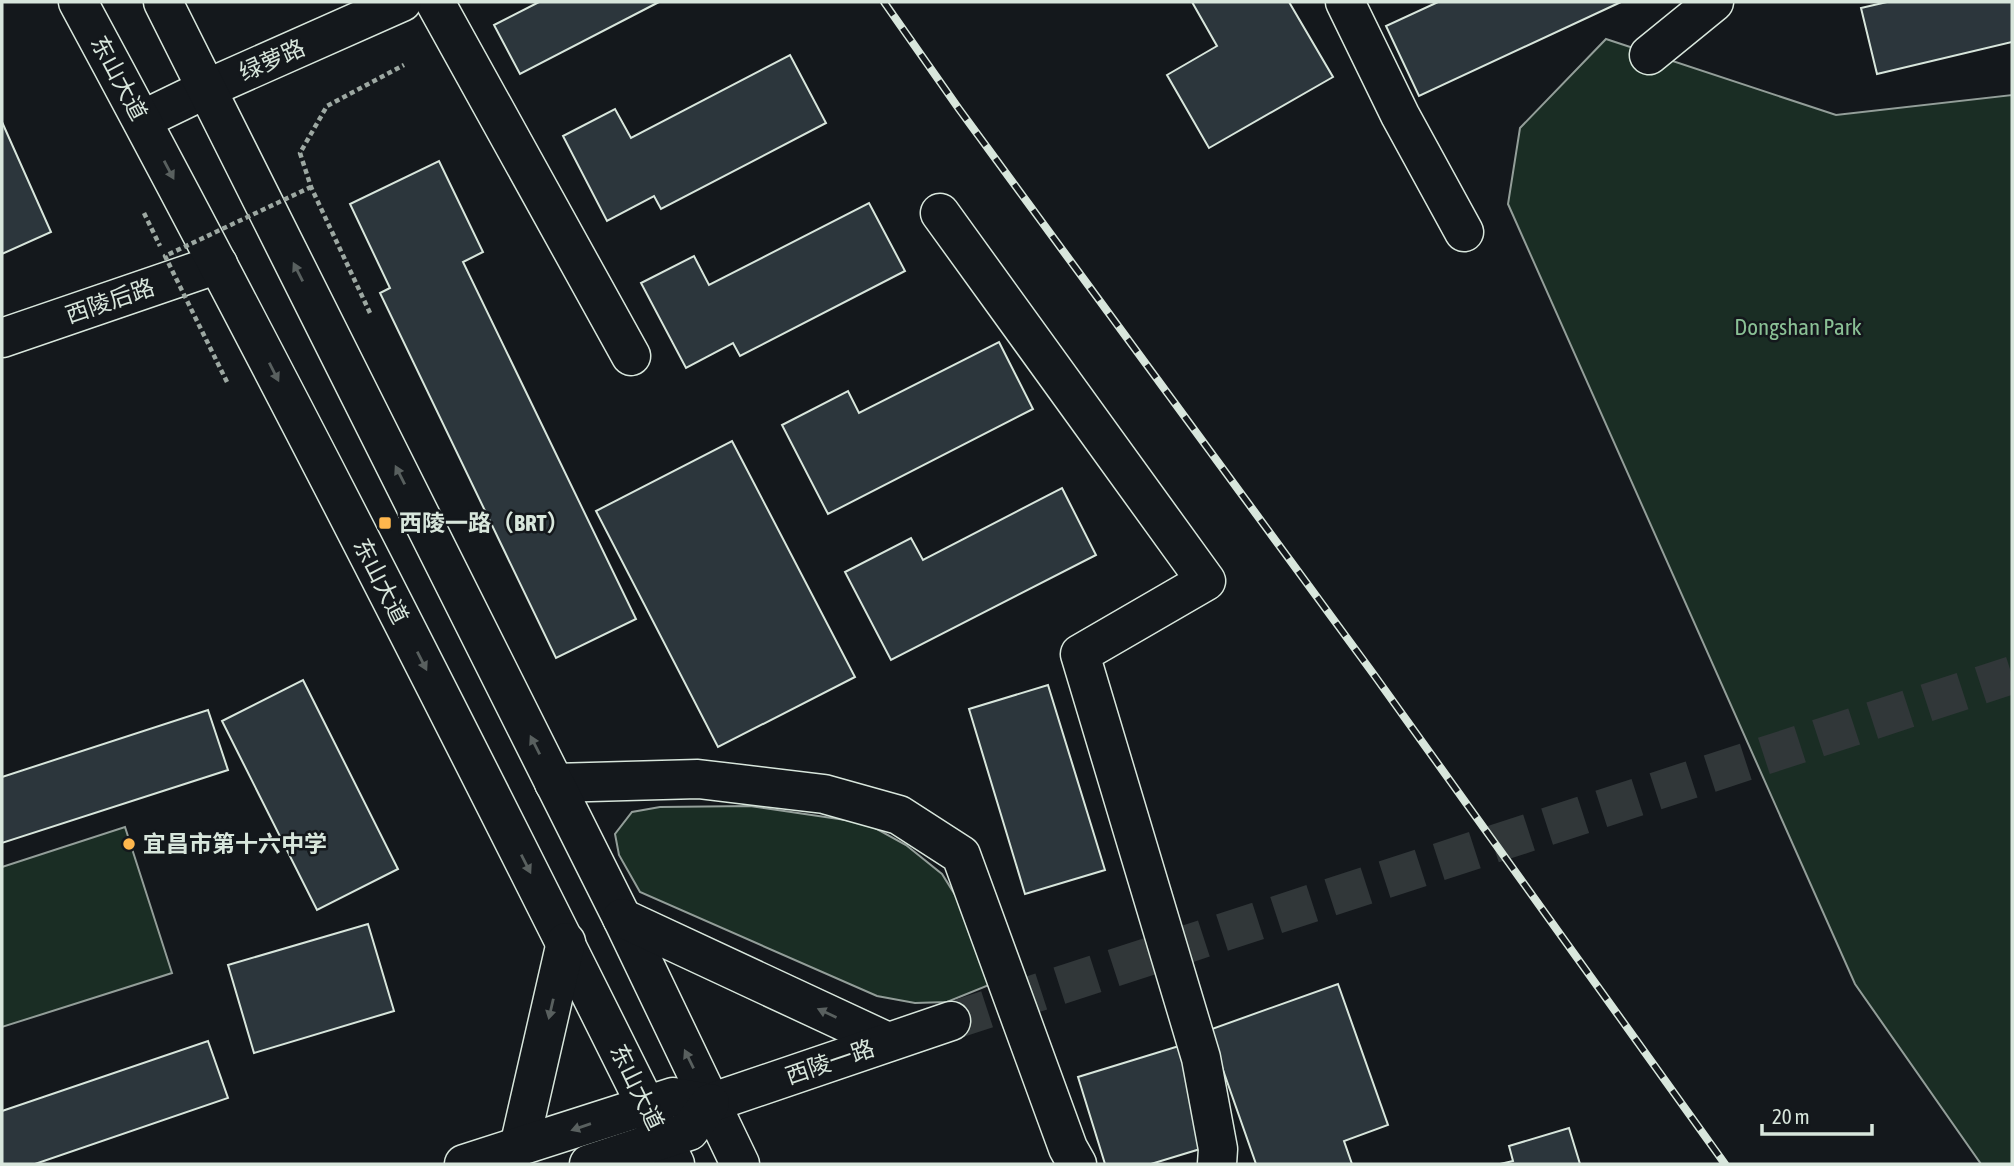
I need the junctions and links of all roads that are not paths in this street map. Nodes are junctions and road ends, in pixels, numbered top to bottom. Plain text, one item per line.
1 (78, 2) edge
2 (163, 2) edge
3 (402, 2) edge
4 (435, 2) edge
5 (1345, 2) edge
6 (1714, 2) edge
7 (1648, 55) dead end
8 (206, 89) junction
9 (142, 120) junction
10 (940, 213) dead end
11 (1464, 232) dead end
12 (218, 264) junction
13 (2, 338) edge
14 (631, 356) dead end
15 (554, 783) junction
16 (622, 918) junction
17 (566, 942) junction
18 (951, 1021) tunnel mouth
19 (888, 1042) junction
20 (710, 1103) junction
21 (645, 1105) junction
22 (519, 1147) junction
23 (669, 1152) edge
24 (464, 1164) edge
25 (589, 1164) edge
26 (740, 1164) edge
27 (1077, 1164) edge
28 (1217, 1164) edge

1 - 9 main road, 东山大道
2 - 8 main road
3 - 8 main road, 绿萝路
4 - 14 main road
5 - 11 main road
6 - 7 main road
8 - 9 main road, 绿萝路
15 -> 8 main road
9 -> 12 main road, 东山大道
10 - 28 main road
12 - 13 main road, 西陵后路
12 -> 17 main road, 东山大道
15 - 16 main road
15 - 27 main road
19 -> 16 main road
20 -> 16 main road
17 - 21 main road, 东山大道
17 -> 22 main road
18 - 19 main road, 西陵一路
19 - 20 main road, 西陵一路
20 - 21 main road, 西陵一路
20 - 23 main road
20 - 26 main road
21 -> 22 main road, 西陵一路
21 - 23 main road, 东山大道
22 - 24 main road, 西陵一路
23 - 25 main road

